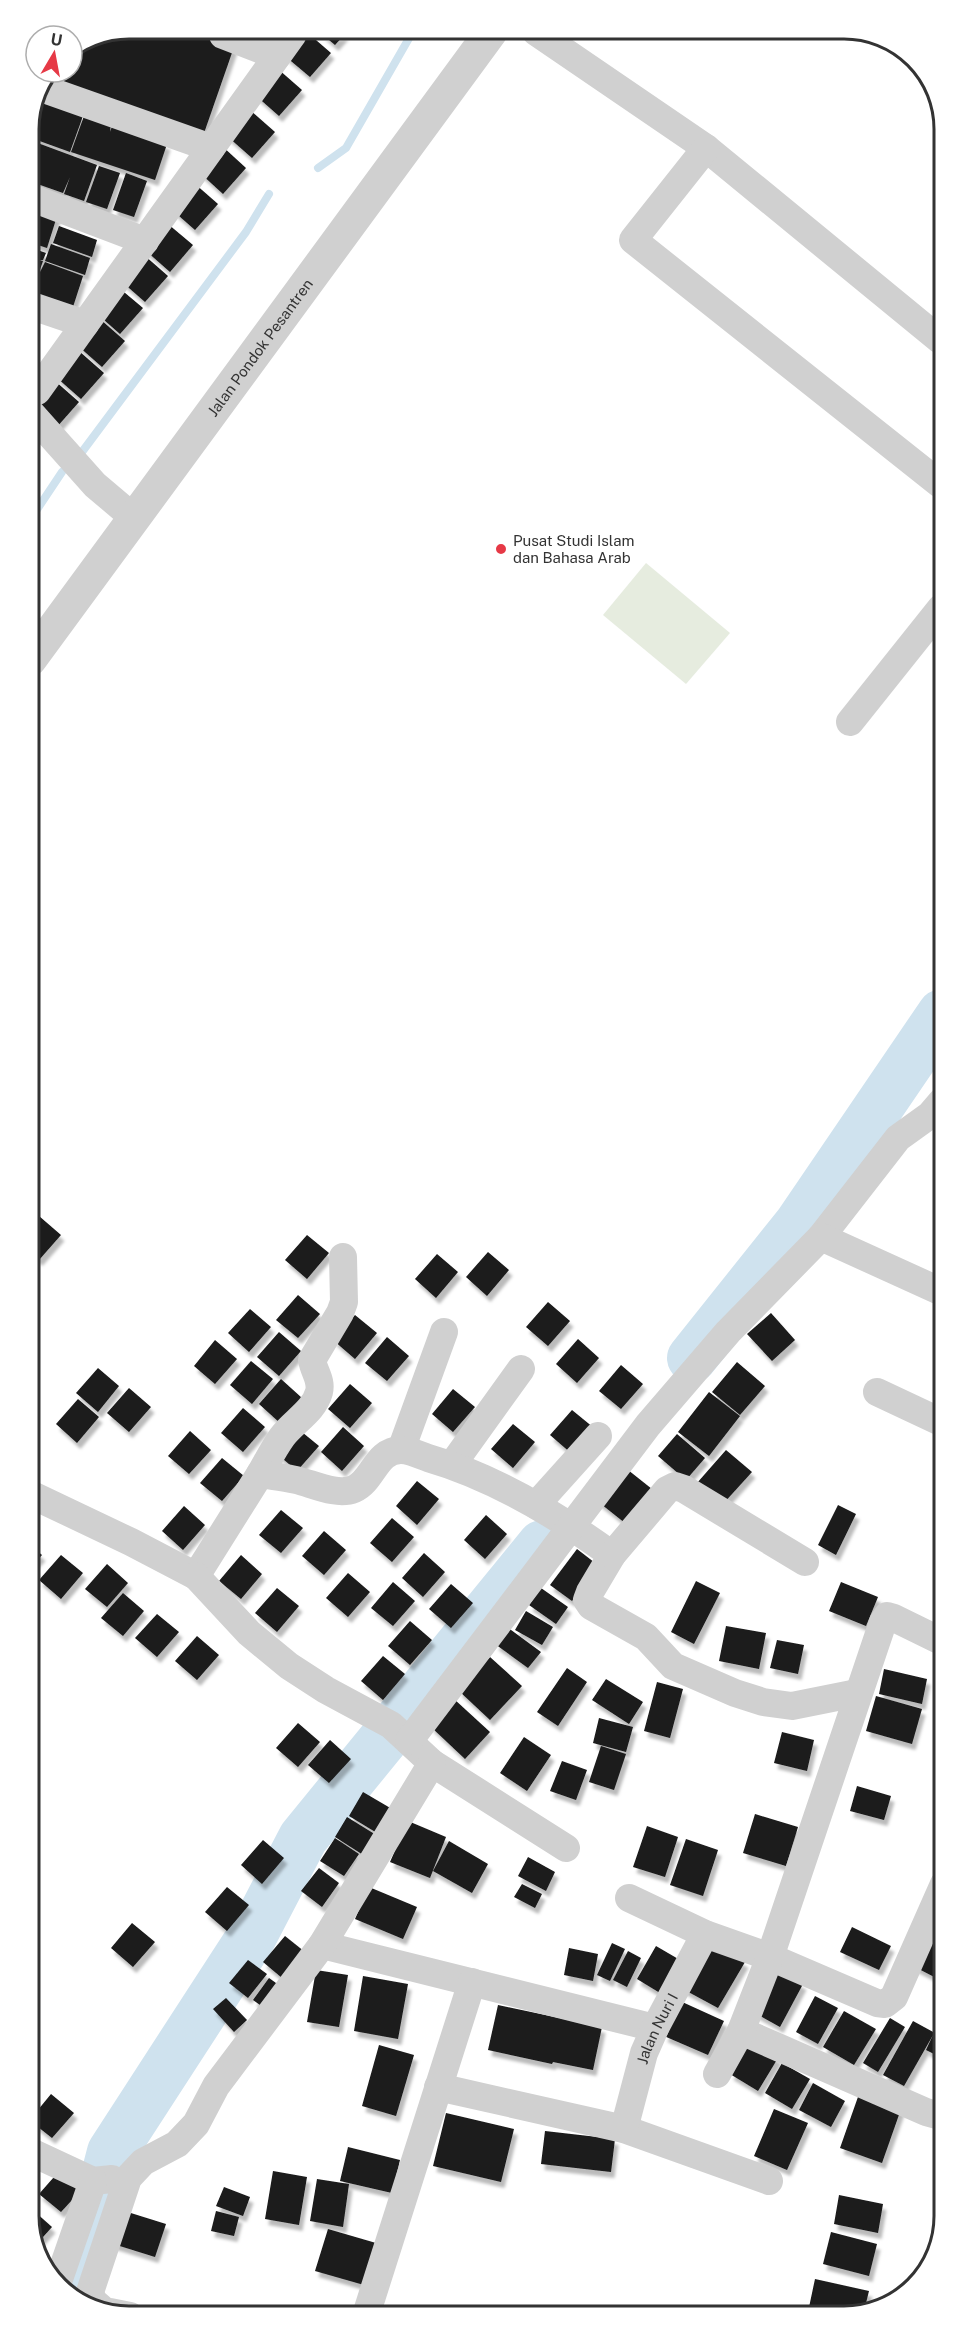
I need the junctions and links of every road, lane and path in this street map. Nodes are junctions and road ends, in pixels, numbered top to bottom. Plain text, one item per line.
1 (247, 39) edge
2 (485, 39) edge
3 (546, 39) edge
4 (285, 45) edge
5 (48, 90) edge
6 (211, 148) junction
7 (706, 148) junction
8 (39, 200) edge
9 (145, 241) junction
10 (39, 308) edge
11 (85, 324) junction
12 (934, 335) edge
13 (39, 392) edge
14 (39, 409) edge
15 (934, 479) edge
16 (134, 518) junction
17 (934, 616) edge
18 (39, 648) edge
19 (850, 722) dead end
20 (934, 1110) edge
21 (821, 1237) junction
22 (343, 1257) dead end
23 (934, 1288) edge
24 (444, 1332) dead end
25 (521, 1369) dead end
26 (878, 1392) dead end
27 (934, 1419) edge
28 (598, 1436) dead end
29 (401, 1450) junction
30 (452, 1465) junction
31 (260, 1474) junction
32 (39, 1498) edge
33 (539, 1507) junction
34 (569, 1524) junction
35 (612, 1555) junction
36 (805, 1562) dead end
37 (196, 1576) junction
38 (934, 1631) edge
39 (857, 1693) junction
40 (401, 1733) junction
41 (432, 1763) junction
42 (567, 1848) dead end
43 (629, 1898) dead end
44 (934, 1906) edge
45 (705, 1934) junction
46 (322, 1945) junction
47 (770, 1957) junction
48 (472, 1982) junction
49 (655, 2028) junction
50 (741, 2031) junction
51 (717, 2074) dead end
52 (438, 2087) junction
53 (934, 2114) edge
54 (624, 2129) junction
55 (39, 2155) edge
56 (109, 2179) junction
57 (769, 2181) dead end
58 (61, 2276) edge
59 (92, 2298) edge
60 (369, 2306) edge

1 - 4 street
2 - 16 street, Jalan Pondok Pesantren
3 - 7 street
4 - 6 street
5 - 6 street
6 - 9 street
7 - 12 street
7 - 15 street
8 - 9 street
9 - 11 street
10 - 11 street
11 - 13 street
14 - 16 street
16 - 18 street, Jalan Pondok Pesantren
17 - 19 street
20 - 21 street
21 - 23 street
21 - 34 street
22 - 31 street
24 - 29 street
25 - 30 street
26 - 27 street
28 - 33 street
29 - 30 street
29 - 31 street
30 - 33 street
31 - 37 street
32 - 37 street
33 - 34 street
34 - 35 street
34 - 40 street
35 - 36 street
35 - 39 street
37 - 40 street
38 - 39 street
39 - 47 street
40 - 41 street
41 - 42 street
41 - 46 street
43 - 45 street
44 - 47 street
45 - 47 street
45 - 49 street, Jalan Nuri I
46 - 48 street
46 - 56 street
47 - 50 street
48 - 49 street
48 - 52 street
49 - 54 street, Jalan Nuri I
50 - 51 street
50 - 53 street
52 - 54 street
52 - 60 street
54 - 57 street
55 - 56 street
56 - 58 street
56 - 59 street

